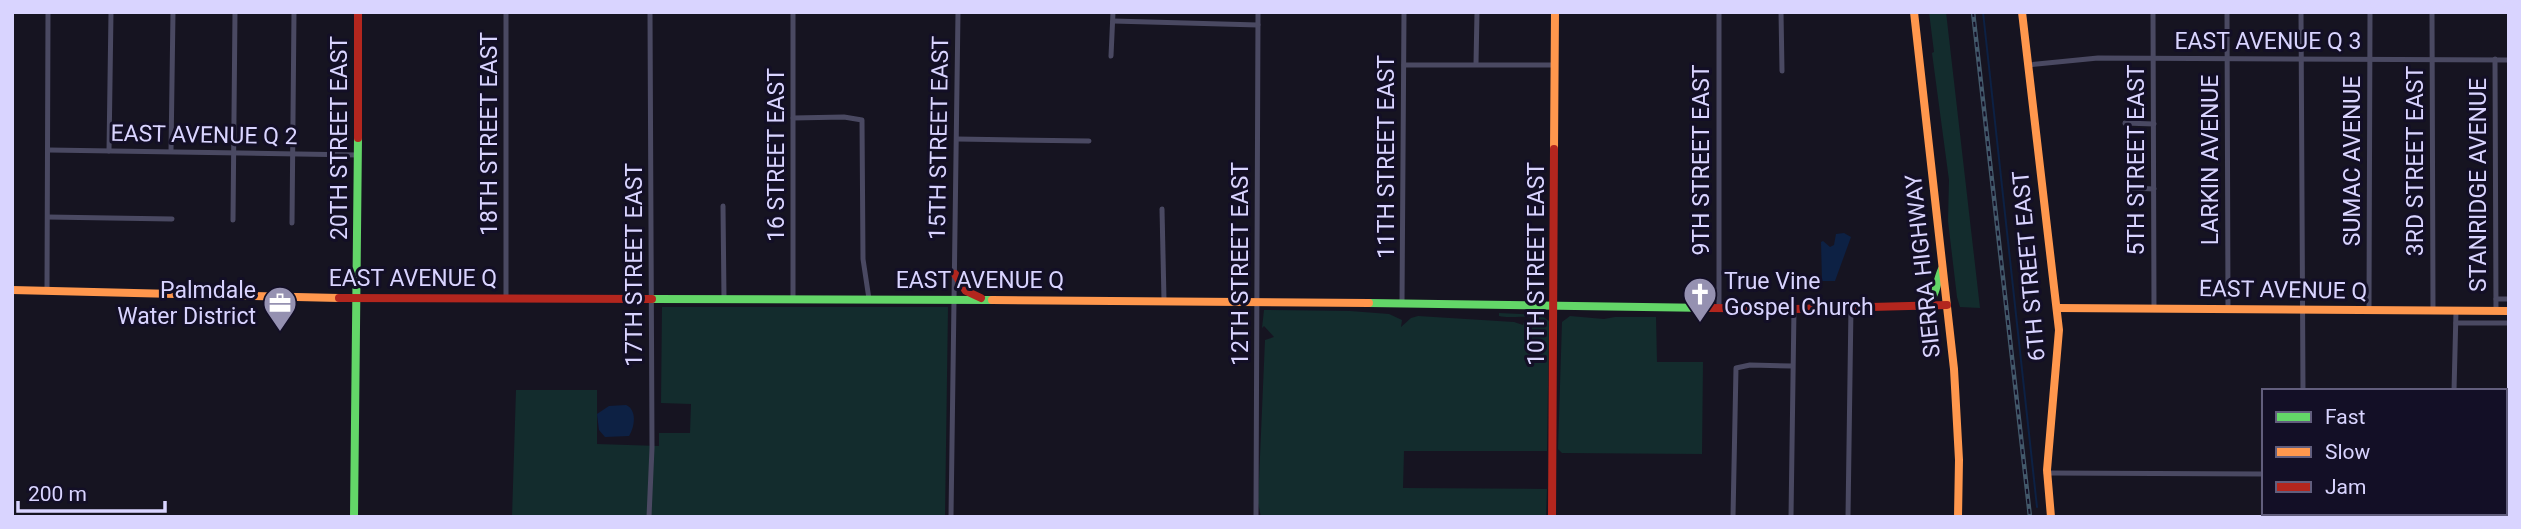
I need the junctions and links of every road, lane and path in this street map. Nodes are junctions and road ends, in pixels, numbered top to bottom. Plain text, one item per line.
1 (48, 12) edge
2 (111, 12) edge
3 (173, 12) edge
4 (235, 12) edge
5 (294, 12) edge
6 (358, 12) edge
7 (506, 12) edge
8 (650, 12) edge
9 (793, 12) edge
10 (958, 12) edge
11 (1113, 12) edge
12 (1258, 12) edge
13 (1404, 12) edge
14 (1477, 12) edge
15 (1555, 12) edge
16 (1719, 12) edge
17 (1781, 12) edge
18 (1914, 12) edge
19 (2022, 12) edge
20 (2153, 12) edge
21 (2227, 12) edge
22 (2301, 12) edge
23 (2370, 12) edge
24 (2432, 12) edge
25 (1113, 21) junction
26 (1258, 25) junction
27 (1111, 56) dead end
28 (2154, 58) junction
29 (2227, 58) junction
30 (2302, 58) junction
31 (2370, 59) junction
32 (2432, 60) junction
33 (2494, 60) junction
34 (2509, 60) edge
35 (1404, 65) junction
36 (1476, 65) junction
37 (1555, 65) junction
38 (2028, 65) junction
39 (1782, 71) dead end
40 (793, 118) junction
41 (2125, 123) dead end
42 (2154, 124) junction
43 (957, 139) junction
44 (1089, 141) dead end
45 (49, 150) junction
46 (108, 151) junction
47 (171, 151) junction
48 (233, 153) junction
49 (292, 154) junction
50 (358, 155) junction
51 (2131, 188) dead end
52 (2154, 189) junction
53 (723, 206) dead end
54 (1162, 209) dead end
55 (48, 217) junction
56 (172, 219) dead end
57 (233, 220) dead end
58 (292, 223) dead end
59 (1942, 268) junction
60 (955, 274) junction
61 (12, 290) edge
62 (47, 290) junction
63 (358, 298) junction
64 (506, 298) junction
65 (724, 298) junction
66 (651, 299) junction
67 (793, 299) junction
68 (869, 299) junction
69 (2496, 299) junction
70 (2509, 299) edge
71 (955, 300) junction
72 (983, 300) junction
73 (1164, 300) junction
74 (1258, 302) junction
75 (1402, 303) junction
76 (1947, 305) junction
77 (1555, 306) junction
78 (1851, 306) junction
79 (1917, 306) junction
80 (1719, 308) junction
81 (2057, 308) junction
82 (2154, 308) junction
83 (2228, 308) junction
84 (1794, 309) junction
85 (2303, 309) junction
86 (2369, 310) junction
87 (2433, 310) junction
88 (2456, 311) junction
89 (2496, 311) junction
90 (2509, 311) edge
91 (2455, 323) junction
92 (2509, 323) edge
93 (1793, 366) junction
94 (2303, 389) edge
95 (2454, 389) edge
96 (2046, 474) junction
97 (2262, 474) edge
98 (354, 517) edge
99 (649, 517) edge
100 (951, 517) edge
101 (1256, 517) edge
102 (1552, 517) edge
103 (1733, 517) edge
104 (1791, 517) edge
105 (1848, 517) edge
106 (1958, 517) edge
107 (2051, 517) edge

1 - 45 street
2 - 46 street
3 - 47 street
4 - 48 street
5 - 49 street
6 - 50 main road, 20TH STREET EAST
7 - 64 street, 18TH STREET EAST
8 - 66 street, 17TH STREET EAST
9 - 40 street, 16 STREET EAST
10 - 43 street, 15TH STREET EAST
11 - 25 street
12 - 26 street, 12TH STREET EAST
13 - 35 street, 11TH STREET EAST
14 - 36 street
15 - 37 main road, 10TH STREET EAST
16 - 80 street, 9TH STREET EAST
17 - 39 street
18 - 59 main road, SIERRA HIGHWAY
19 - 38 main road, 6TH STREET EAST
20 - 28 street, 5TH STREET EAST
21 - 29 street, LARKIN AVENUE
22 - 30 street
23 - 31 street, SUMAC AVENUE
24 - 32 street, 3RD STREET EAST
25 - 26 street
25 - 27 street
26 - 74 street, 12TH STREET EAST
28 - 29 street, EAST AVENUE Q 3
28 - 38 street, EAST AVENUE Q 3
28 - 42 street, 5TH STREET EAST
29 - 30 street, EAST AVENUE Q 3
29 - 83 street, LARKIN AVENUE
30 - 31 street, EAST AVENUE Q 3
30 - 85 street
31 - 32 street, EAST AVENUE Q 3
31 - 86 street, SUMAC AVENUE
32 - 33 street, EAST AVENUE Q 3
32 - 87 street, 3RD STREET EAST
33 - 34 street, EAST AVENUE Q 3
33 - 69 street, STANRIDGE AVENUE
35 - 36 street
35 - 75 street, 11TH STREET EAST
36 - 37 street
37 - 77 main road, 10TH STREET EAST
38 - 81 main road, 6TH STREET EAST
40 - 67 street, 16 STREET EAST
40 - 68 street
41 - 42 street
42 - 52 street, 5TH STREET EAST
43 - 44 street
43 - 60 street, 15TH STREET EAST
45 - 46 street, EAST AVENUE Q 2
45 - 55 street
46 - 47 street, EAST AVENUE Q 2
47 - 48 street, EAST AVENUE Q 2
48 - 49 street, EAST AVENUE Q 2
48 - 57 street
49 - 50 street, EAST AVENUE Q 2
49 - 58 street
50 - 63 main road, 20TH STREET EAST
51 - 52 street
52 - 82 street, 5TH STREET EAST
53 - 65 street
54 - 73 street
55 - 56 street
55 - 62 street
59 - 76 main road, SIERRA HIGHWAY
59 - 79 main road
60 - 71 street, 15TH STREET EAST
60 - 72 main road
61 - 62 main road, EAST AVENUE Q
62 - 63 main road, EAST AVENUE Q
63 - 64 main road, EAST AVENUE Q
63 - 98 main road, 20TH STREET EAST
64 - 66 main road, EAST AVENUE Q
65 - 66 main road, EAST AVENUE Q
65 - 67 main road, EAST AVENUE Q
66 - 99 street, 17TH STREET EAST
67 - 68 main road, EAST AVENUE Q
68 - 71 main road, EAST AVENUE Q
69 - 70 street
69 - 89 street, STANRIDGE AVENUE
71 - 72 main road, EAST AVENUE Q
71 - 100 street, 15TH STREET EAST
72 - 73 main road, EAST AVENUE Q
73 - 74 main road, EAST AVENUE Q
74 - 75 main road, EAST AVENUE Q
74 - 101 street, 12TH STREET EAST
75 - 77 main road, EAST AVENUE Q
76 - 79 main road, EAST AVENUE Q
76 - 106 main road, SIERRA HIGHWAY
77 - 80 main road, EAST AVENUE Q
77 - 102 main road, 10TH STREET EAST
78 - 79 main road, EAST AVENUE Q
78 - 84 main road, EAST AVENUE Q
78 - 105 street
80 - 84 main road, EAST AVENUE Q
81 - 82 main road, EAST AVENUE Q
81 - 96 main road, 6TH STREET EAST
82 - 83 main road, EAST AVENUE Q
83 - 85 main road, EAST AVENUE Q
84 - 93 street
85 - 86 main road, EAST AVENUE Q
85 - 94 street
86 - 87 main road, EAST AVENUE Q
87 - 88 main road, EAST AVENUE Q
88 - 89 main road, EAST AVENUE Q
88 - 91 street
89 - 90 main road, EAST AVENUE Q
91 - 92 street
91 - 95 street
93 - 103 street
93 - 104 street
96 - 97 street
96 - 107 main road, 6TH STREET EAST

